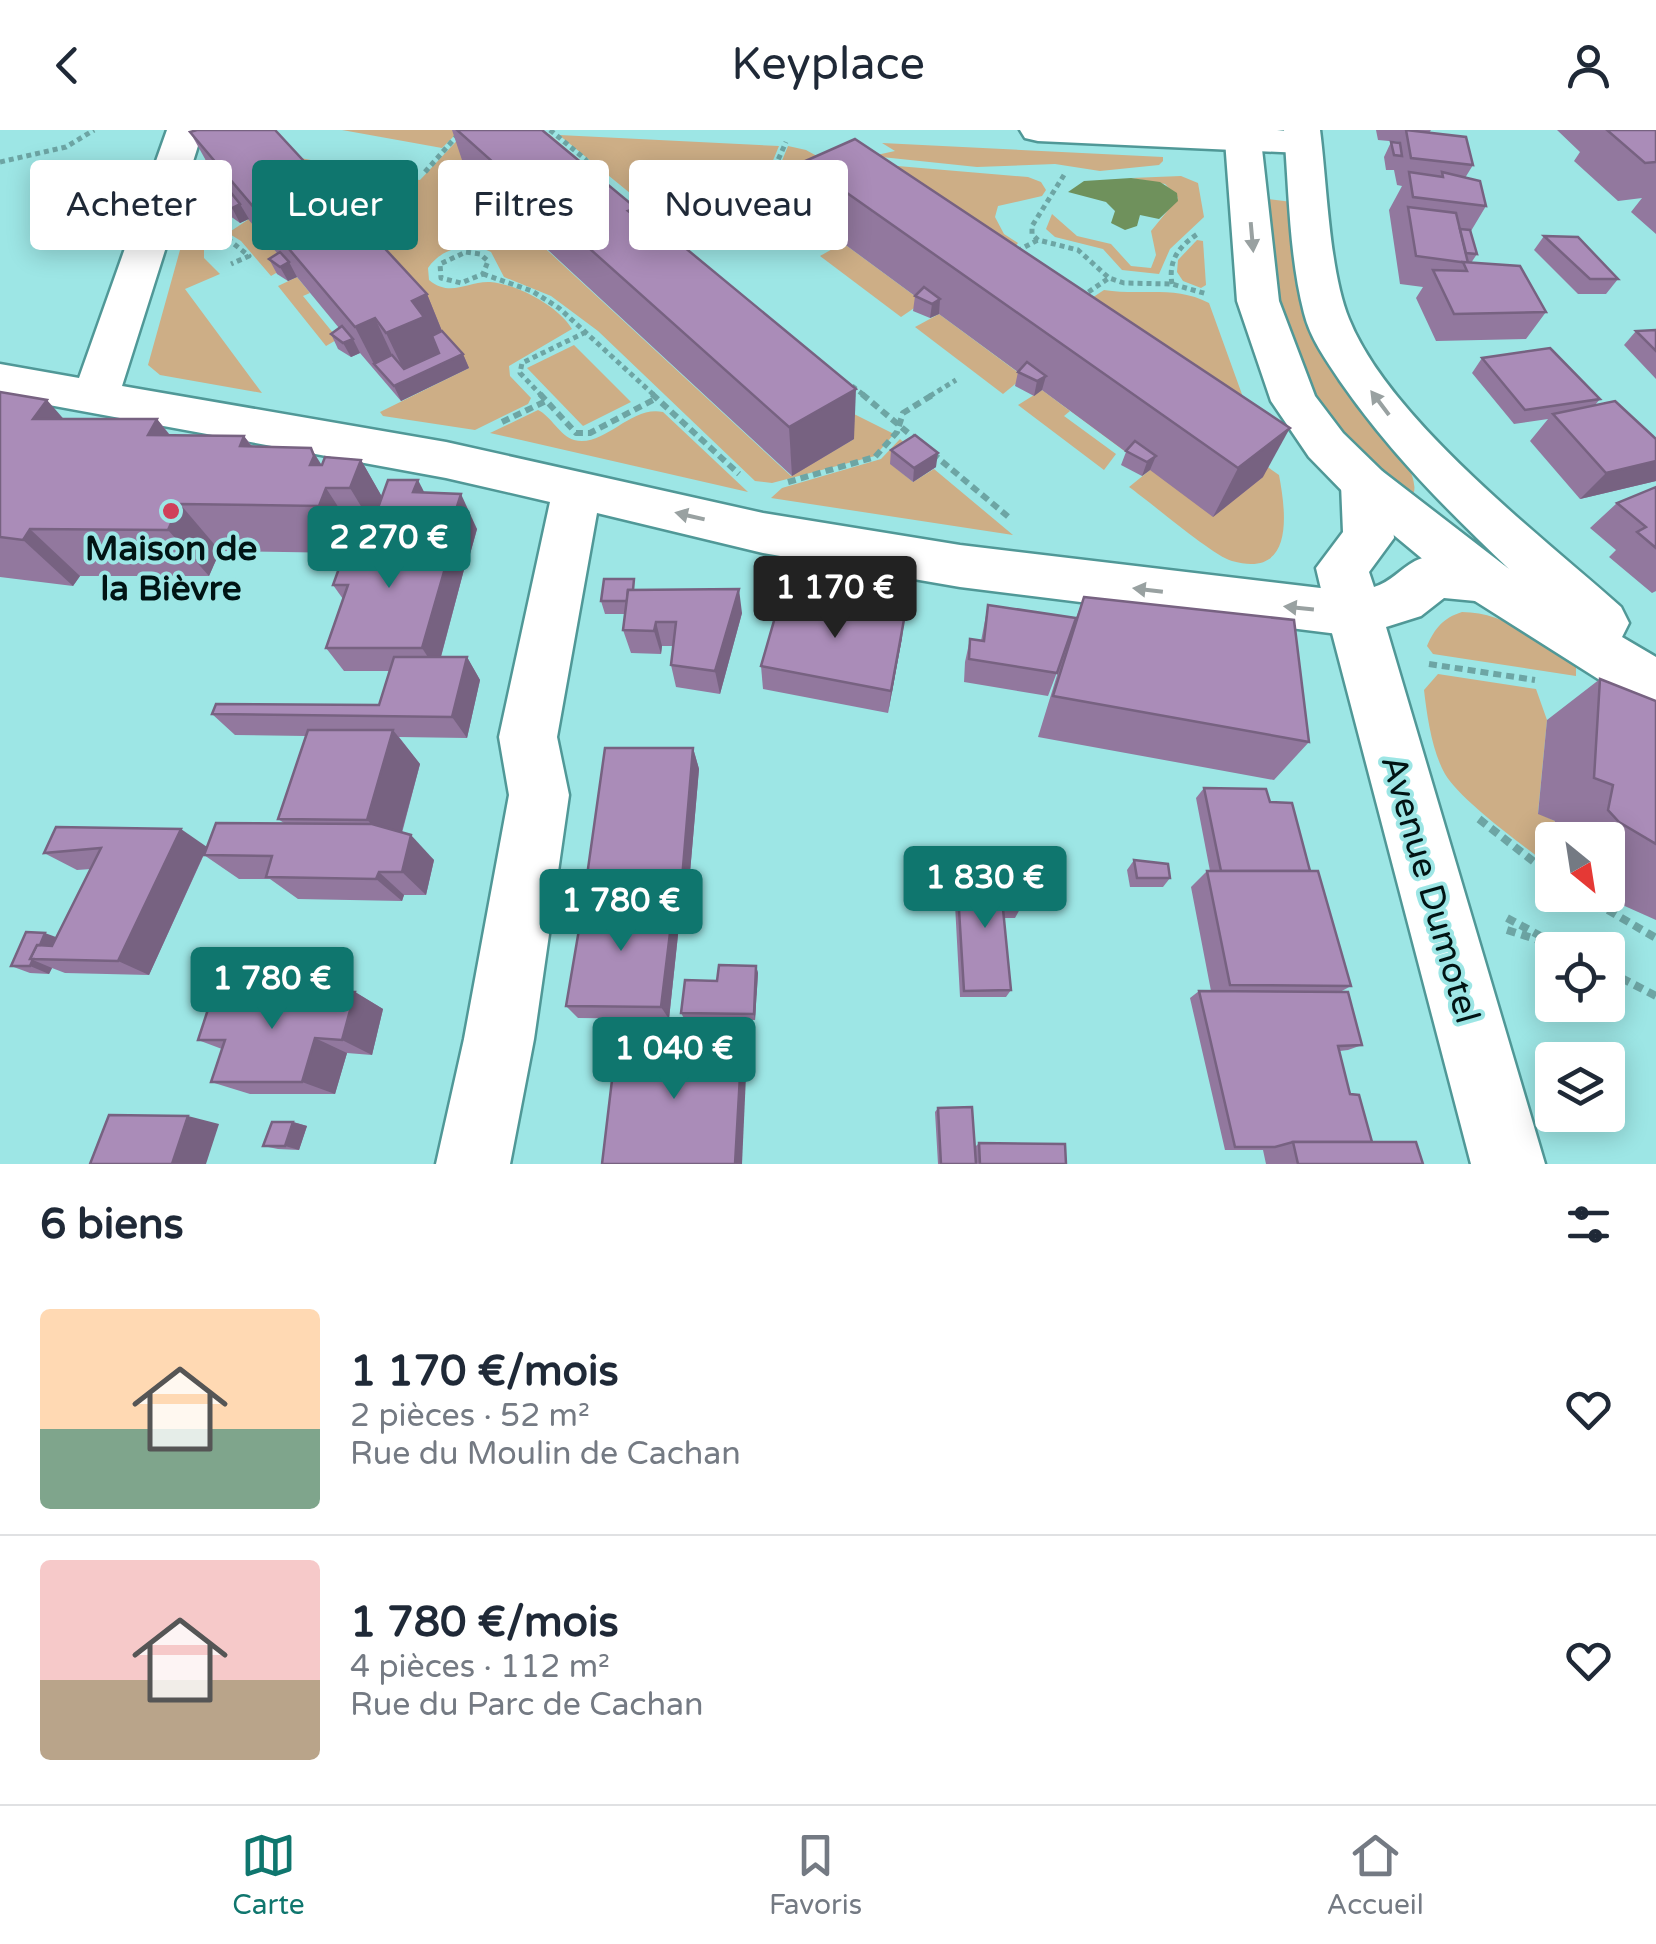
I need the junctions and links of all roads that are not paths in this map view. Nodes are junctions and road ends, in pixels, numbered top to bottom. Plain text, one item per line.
1 (184, 130) edge
2 (1038, 130) edge
3 (1245, 135) edge
4 (1302, 136) edge
5 (0, 380) edge
6 (94, 398) junction
7 (1443, 477) junction
8 (1365, 484) junction
9 (577, 490) junction
10 (1369, 538) junction
11 (1435, 558) junction
12 (1500, 562) junction
13 (1354, 614) junction
14 (1656, 672) edge
15 (1656, 686) edge
16 (473, 1164) edge
17 (1508, 1164) edge

1 - 6 street
2 - 3 street
3 - 4 street
3 -> 8 street
7 -> 4 street
5 - 6 street
6 - 9 street
7 - 11 street
7 - 12 street
8 - 10 street
8 - 11 street
13 -> 9 street
9 - 16 street
10 - 11 street
10 - 13 street, Avenue Dumotel
11 - 12 street
11 - 13 street
12 - 14 street
12 - 15 street
13 - 17 street, Avenue Dumotel

